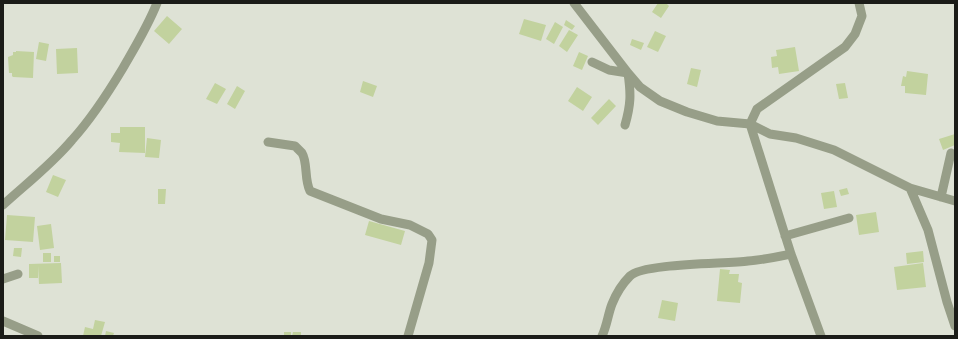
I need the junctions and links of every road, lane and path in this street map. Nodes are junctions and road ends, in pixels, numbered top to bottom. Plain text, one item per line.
1 (157, 3) edge
2 (574, 3) edge
3 (859, 3) edge
4 (592, 62) dead end
5 (628, 73) junction
6 (750, 124) junction
7 (624, 126) dead end
8 (268, 142) dead end
9 (951, 153) dead end
10 (910, 188) junction
11 (941, 198) junction
12 (955, 201) edge
13 (3, 205) edge
14 (849, 218) dead end
15 (785, 236) junction
16 (791, 254) junction
17 (18, 274) dead end
18 (3, 279) edge
19 (3, 321) edge
20 (955, 326) edge
21 (38, 336) edge
22 (408, 336) edge
23 (602, 336) edge
24 (821, 336) edge

1 - 13 street
2 - 5 street
3 - 6 street
4 - 5 street
5 - 6 street
5 - 7 street
6 - 10 street
6 - 15 street
8 - 22 street
9 - 11 street
10 - 11 street
10 - 20 street
11 - 12 street
14 - 15 street
15 - 16 street
16 - 23 street
16 - 24 street
17 - 18 street
19 - 21 street

